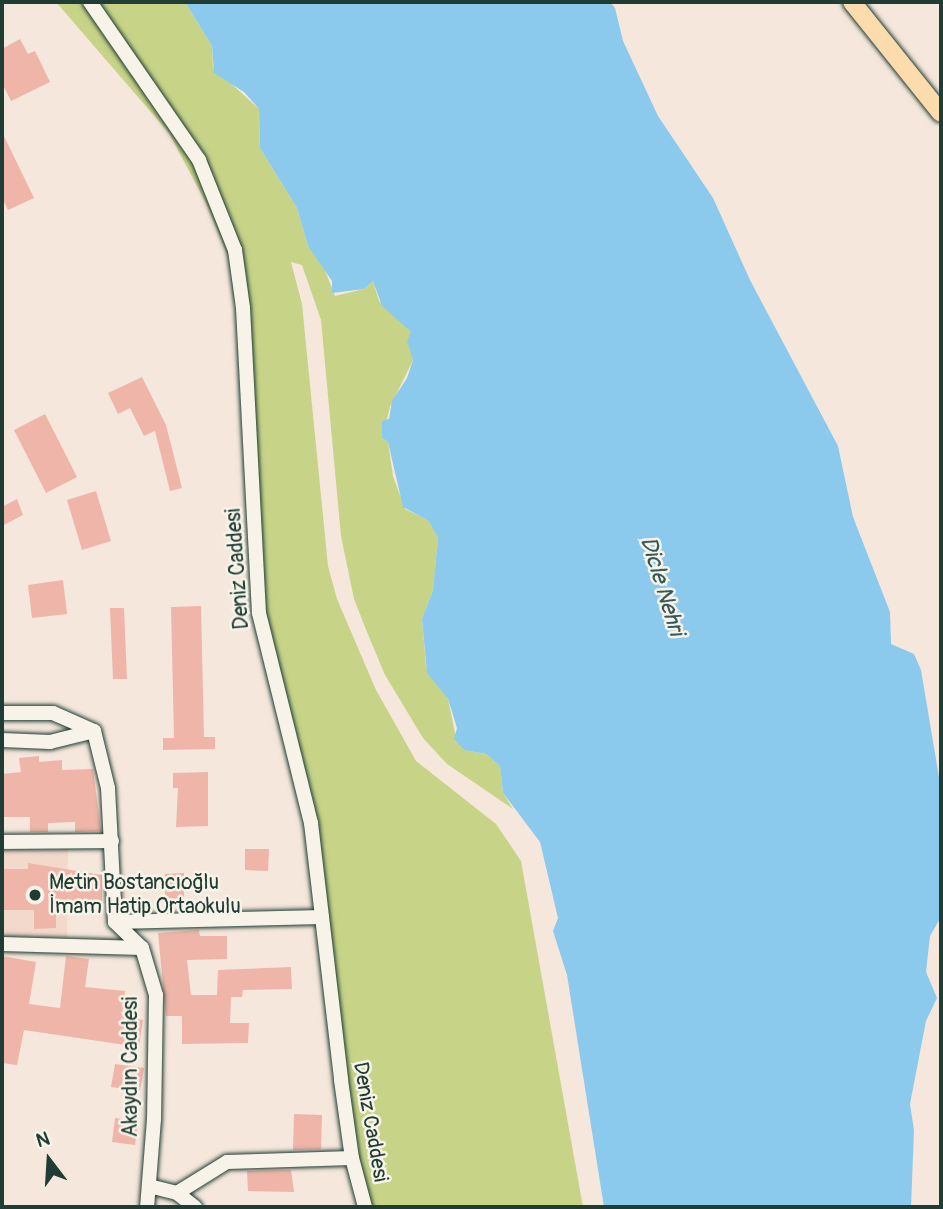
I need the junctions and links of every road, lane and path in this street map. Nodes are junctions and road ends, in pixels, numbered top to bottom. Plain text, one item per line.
1 (90, 2) edge
2 (852, 2) edge
3 (941, 113) edge
4 (2, 713) edge
5 (94, 732) junction
6 (2, 740) edge
7 (112, 841) junction
8 (2, 842) edge
9 (322, 917) junction
10 (115, 922) junction
11 (2, 944) edge
12 (142, 948) junction
13 (352, 1158) junction
14 (149, 1186) junction
15 (177, 1193) junction
16 (147, 1207) edge
17 (195, 1207) edge
18 (365, 1207) edge

1 - 9 street, Deniz Caddesi
2 - 3 main road
4 - 5 street
5 - 6 street
5 - 7 street
7 - 8 street
7 - 10 street
9 - 10 street
9 - 13 street, Deniz Caddesi
10 - 12 street, Akaydın Caddesi
11 - 12 street
12 - 14 street, Akaydın Caddesi
13 - 15 street
13 - 18 street, Deniz Caddesi
14 - 15 street
14 - 16 street, Akaydın Caddesi
15 - 17 street

